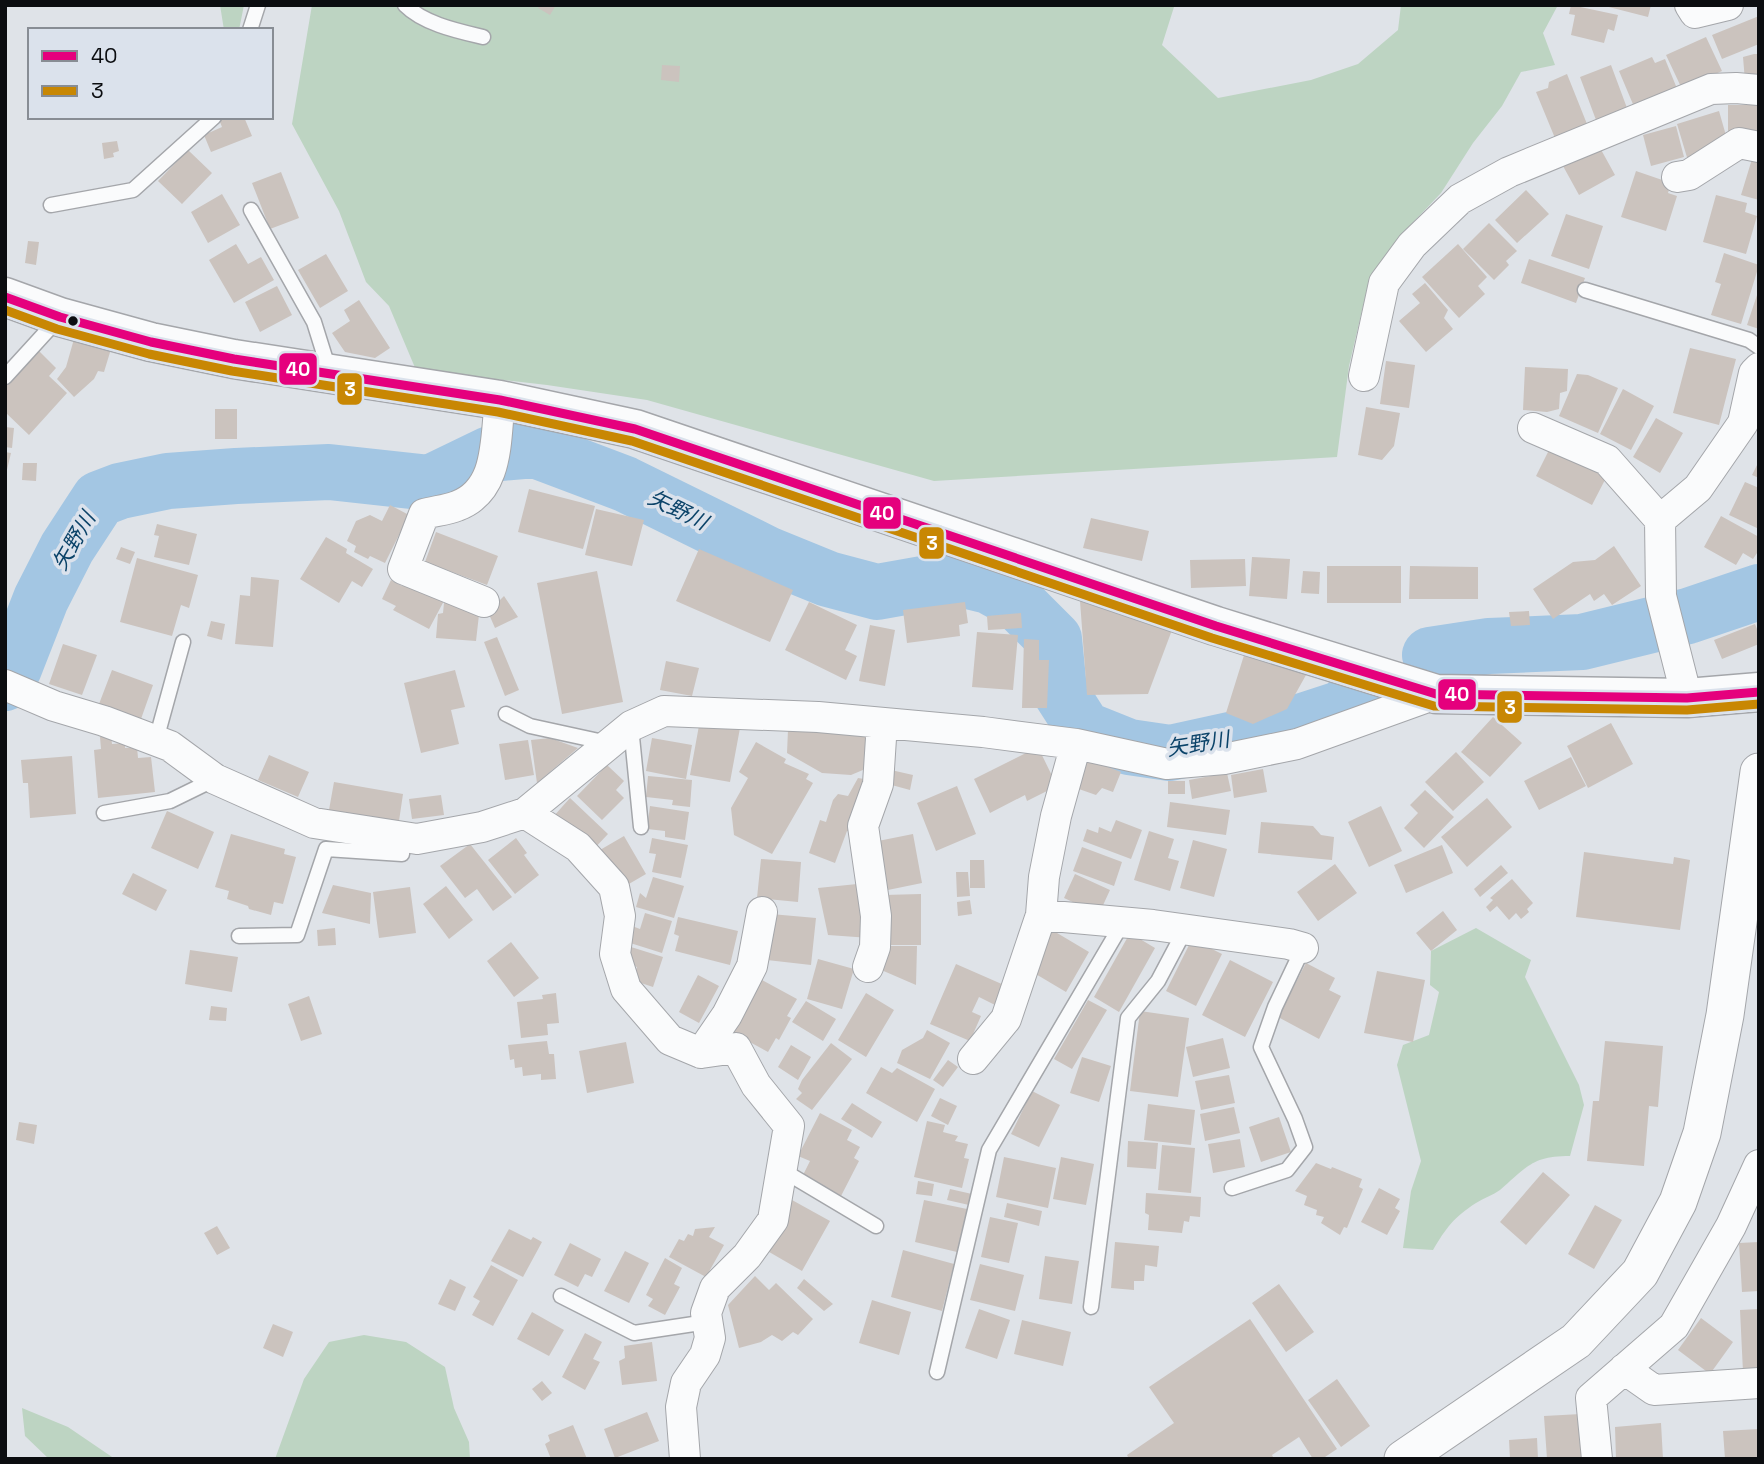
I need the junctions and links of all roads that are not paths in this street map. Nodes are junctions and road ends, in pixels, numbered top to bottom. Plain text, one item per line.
1 (258, 5) edge
2 (405, 5) edge
3 (1690, 5) edge
4 (1728, 5) edge
5 (251, 28) edge
6 (483, 37) dead end
7 (1759, 90) edge
8 (212, 119) edge
9 (1759, 147) edge
10 (1677, 177) dead end
11 (51, 205) dead end
12 (251, 210) dead end
13 (1585, 290) dead end
14 (5, 297) edge
15 (60, 317) junction
16 (1759, 346) edge
17 (1759, 368) edge
18 (331, 374) junction
19 (1364, 376) dead end
20 (5, 377) edge
21 (500, 400) junction
22 (1533, 428) dead end
23 (1660, 520) junction
24 (484, 601) dead end
25 (183, 642) dead end
26 (11, 687) edge
27 (1759, 692) edge
28 (1436, 694) junction
29 (1687, 698) junction
30 (506, 714) dead end
31 (882, 723) junction
32 (620, 734) junction
33 (156, 740) junction
34 (1076, 744) junction
35 (1759, 772) edge
36 (215, 779) junction
37 (104, 813) dead end
38 (525, 813) junction
39 (641, 827) dead end
40 (404, 837) junction
41 (762, 912) dead end
42 (1041, 915) junction
43 (1122, 923) junction
44 (1185, 930) junction
45 (239, 936) dead end
46 (1303, 948) joint
47 (868, 967) dead end
48 (701, 1053) junction
49 (973, 1059) dead end
50 (1759, 1165) edge
51 (782, 1170) junction
52 (1232, 1188) dead end
53 (876, 1226) dead end
54 (561, 1296) dead end
55 (1091, 1307) dead end
56 (708, 1322) junction
57 (1624, 1369) junction
58 (937, 1372) dead end
59 (1759, 1383) edge
60 (685, 1459) edge
61 (1403, 1459) edge
62 (1597, 1459) edge

1 - 5 lane
2 - 6 lane
3 - 4 street
7 - 19 street
8 - 11 lane
9 - 10 street
12 - 18 lane
13 - 16 lane
14 - 15 main road
15 - 18 main road
15 - 20 lane
17 - 23 street
18 - 21 main road
21 - 24 street
21 - 28 main road
22 - 23 street
23 - 29 street
25 - 33 lane
26 - 33 street
27 - 29 main road
28 - 29 main road
28 - 34 street
30 - 32 lane
31 - 32 street
31 - 34 street
31 - 47 street
32 - 38 street
32 - 39 lane
33 - 36 street
34 - 42 street
35 - 61 street
36 - 37 lane
36 - 40 street
38 - 40 street
38 - 48 street
40 - 45 lane
41 - 48 street
42 - 43 street
42 - 49 street
43 - 44 street
43 - 58 lane
44 - 46 street
44 - 55 lane
46 - 52 lane
48 - 51 street
50 - 57 street
51 - 53 lane
51 - 56 street
54 - 56 lane
56 - 60 street
57 - 59 street
57 - 62 street

